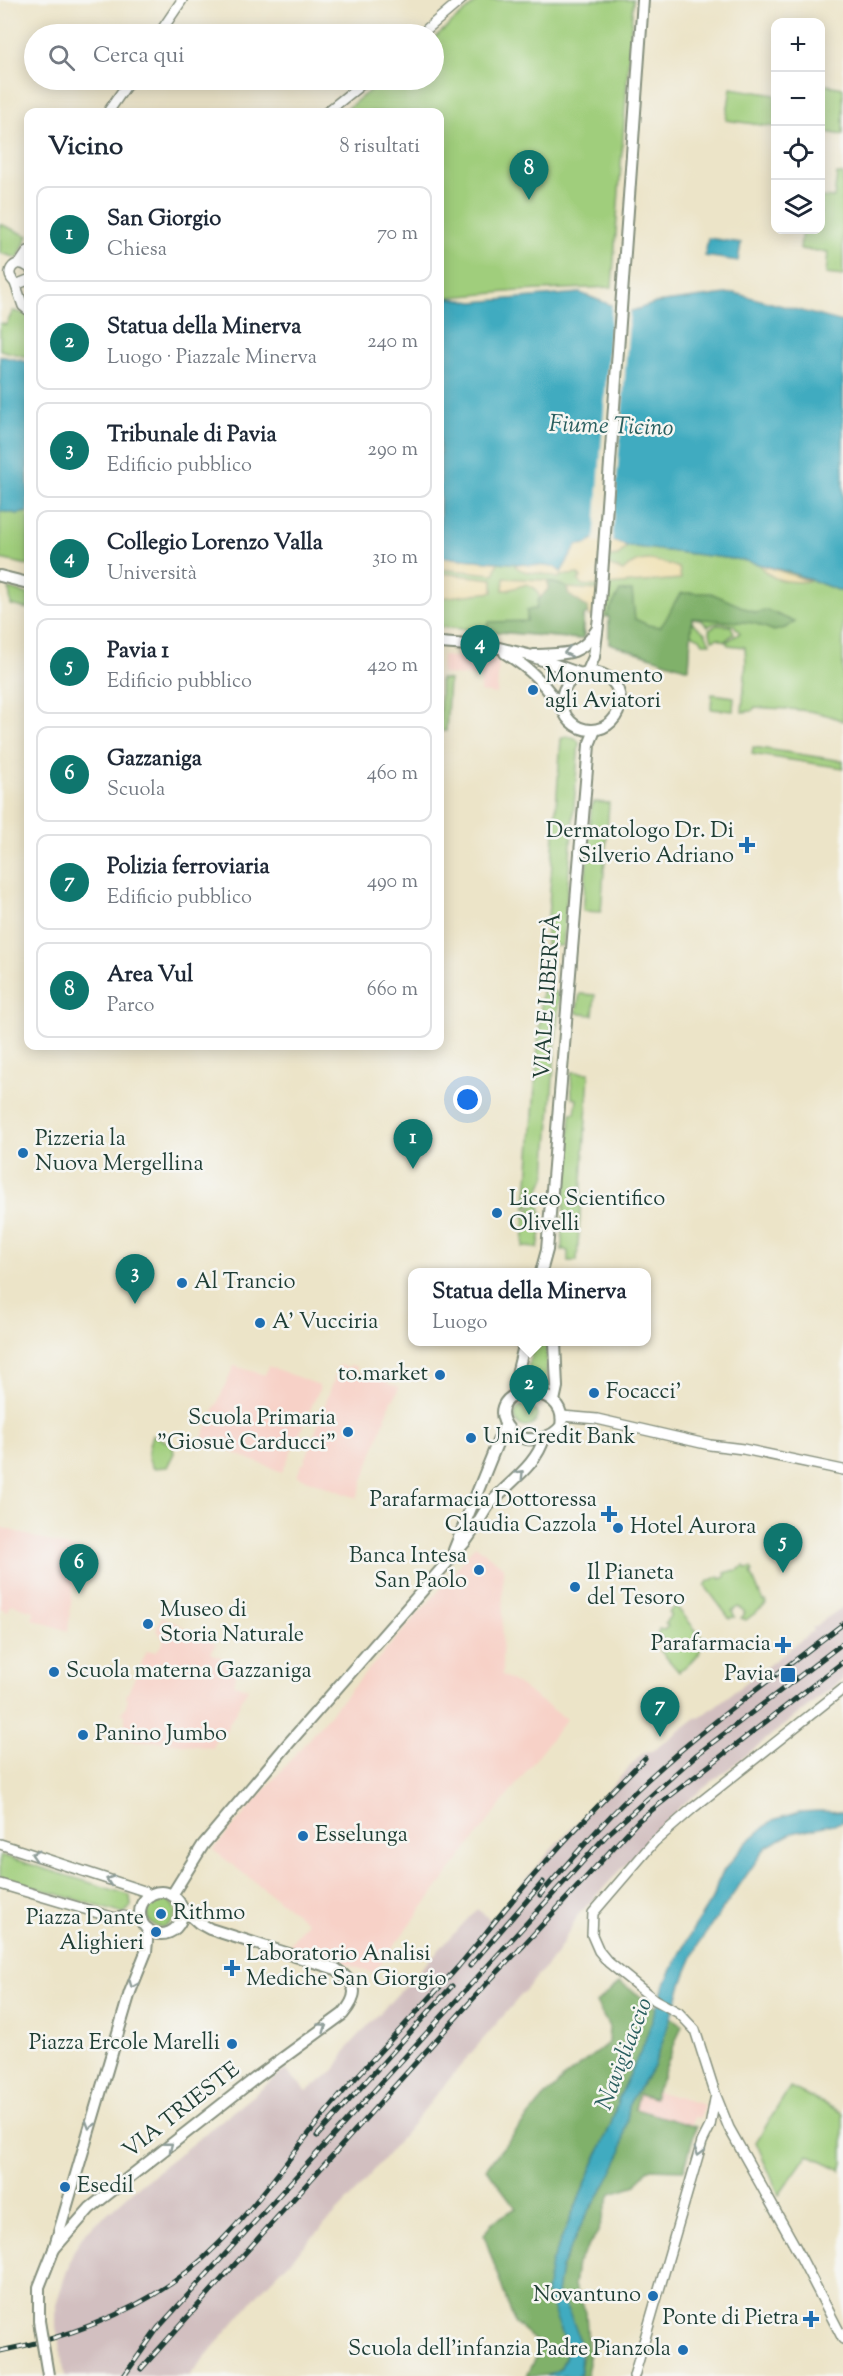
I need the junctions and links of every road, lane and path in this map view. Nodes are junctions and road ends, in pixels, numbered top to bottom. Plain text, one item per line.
1 (182, 0) edge
2 (461, 0) edge
3 (643, 0) edge
4 (166, 24) edge
5 (433, 24) edge
6 (123, 90) edge
7 (354, 90) edge
8 (111, 108) edge
9 (332, 108) edge
10 (24, 265) edge
11 (23, 282) edge
12 (0, 576) edge
13 (24, 581) edge
14 (598, 622) junction
15 (444, 642) edge
16 (495, 647) junction
17 (528, 655) junction
18 (594, 657) junction
19 (584, 674) junction
20 (600, 674) junction
21 (564, 712) junction
22 (583, 729) junction
23 (595, 730) junction
24 (589, 745) junction
25 (547, 1250) junction
26 (542, 1268) edge
27 (550, 1268) edge
28 (524, 1346) edge
29 (555, 1346) edge
30 (515, 1394) junction
31 (554, 1401) junction
32 (562, 1416) junction
33 (506, 1426) junction
34 (544, 1438) junction
35 (843, 1470) edge
36 (452, 1555) junction
37 (843, 1689) edge
38 (0, 1844) edge
39 (0, 1884) edge
40 (172, 1895) junction
41 (150, 1896) junction
42 (181, 1907) junction
43 (145, 1925) junction
44 (716, 2096) junction
45 (69, 2193) junction
46 (90, 2208) junction
47 (54, 2249) junction
48 (843, 2339) edge
49 (48, 2376) edge
50 (634, 2376) edge

1 - 4 street
2 - 5 street
3 - 14 main road
6 - 8 street
7 - 9 street
10 - 11 street
12 - 13 main road
14 -> 17 main road
14 - 18 main road
15 - 16 main road
16 - 17 main road
16 - 21 main road
17 - 19 main road
18 - 19 main road
18 - 20 main road
19 - 20 main road
19 - 21 main road
20 - 23 main road
21 - 22 main road
22 - 23 main road
22 - 24 main road, VIALE LIBERTÀ
23 - 24 main road, VIALE LIBERTÀ
24 - 25 main road, VIALE LIBERTÀ
25 - 26 main road, VIALE LIBERTÀ
25 - 27 main road, VIALE LIBERTÀ
28 - 30 main road
29 - 31 main road
30 - 31 main road
30 - 33 main road
31 - 32 main road
32 - 34 main road
32 - 35 street
33 - 34 main road
33 - 36 main road
36 -> 34 main road
36 - 40 main road
37 - 44 street
41 -> 38 street
39 - 43 street
40 - 41 main road
40 - 42 main road
41 - 43 main road
42 - 43 main road
46 -> 42 main road, VIA TRIESTE
43 -> 45 main road
44 - 48 street
44 -> 50 street
45 - 46 main road
45 - 47 main road
46 - 47 main road, VIA TRIESTE
47 - 49 main road, bridge

